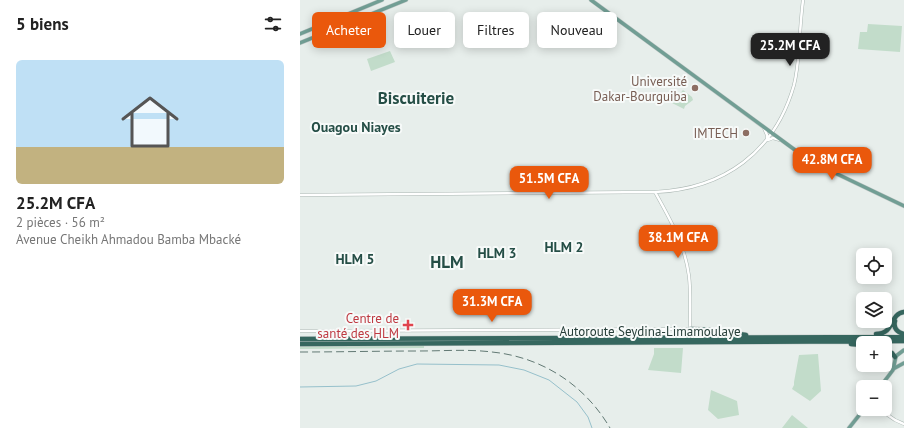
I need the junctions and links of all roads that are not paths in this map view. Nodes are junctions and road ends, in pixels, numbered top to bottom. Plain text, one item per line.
1 (382, 0) edge
2 (406, 0) edge
3 (591, 0) edge
4 (803, 0) edge
5 (300, 34) edge
6 (300, 43) edge
7 (762, 126) junction
8 (775, 129) junction
9 (772, 134) junction
10 (780, 139) junction
11 (766, 141) junction
12 (655, 192) junction
13 (300, 195) edge
14 (904, 206) edge
15 (904, 313) edge
16 (690, 329) junction
17 (300, 331) edge
18 (904, 335) edge
19 (753, 338) junction
20 (300, 339) edge
21 (830, 339) junction
22 (904, 342) edge
23 (300, 344) edge
24 (856, 344) edge
25 (903, 352) edge
26 (892, 353) edge
27 (895, 358) junction
28 (903, 364) edge
29 (893, 370) junction
30 (885, 380) edge
31 (858, 416) edge
32 (889, 416) edge
33 (904, 424) edge
34 (849, 428) edge

1 - 5 main road
2 - 6 main road
3 - 7 main road
4 - 8 street
7 - 9 main road
7 - 11 street
8 - 9 street
8 - 10 street
9 - 10 main road
9 - 11 street
10 - 11 street
10 - 14 main road
11 - 12 street
12 - 13 street
12 - 16 street
15 - 18 highway
15 - 21 highway
16 - 17 street
16 - 19 highway
18 - 21 highway, Autoroute Seydina-Limamoulaye
19 - 20 highway, Autoroute Seydina-Limamoulaye
19 - 21 highway, Autoroute Seydina-Limamoulaye
21 - 22 highway, Autoroute Seydina-Limamoulaye
21 - 23 highway, Autoroute Seydina-Limamoulaye
21 - 24 highway
25 - 27 main road
26 - 27 highway
27 - 28 main road
27 - 29 main road
28 - 29 main road
29 - 30 main road
31 - 34 main road
32 - 33 street

